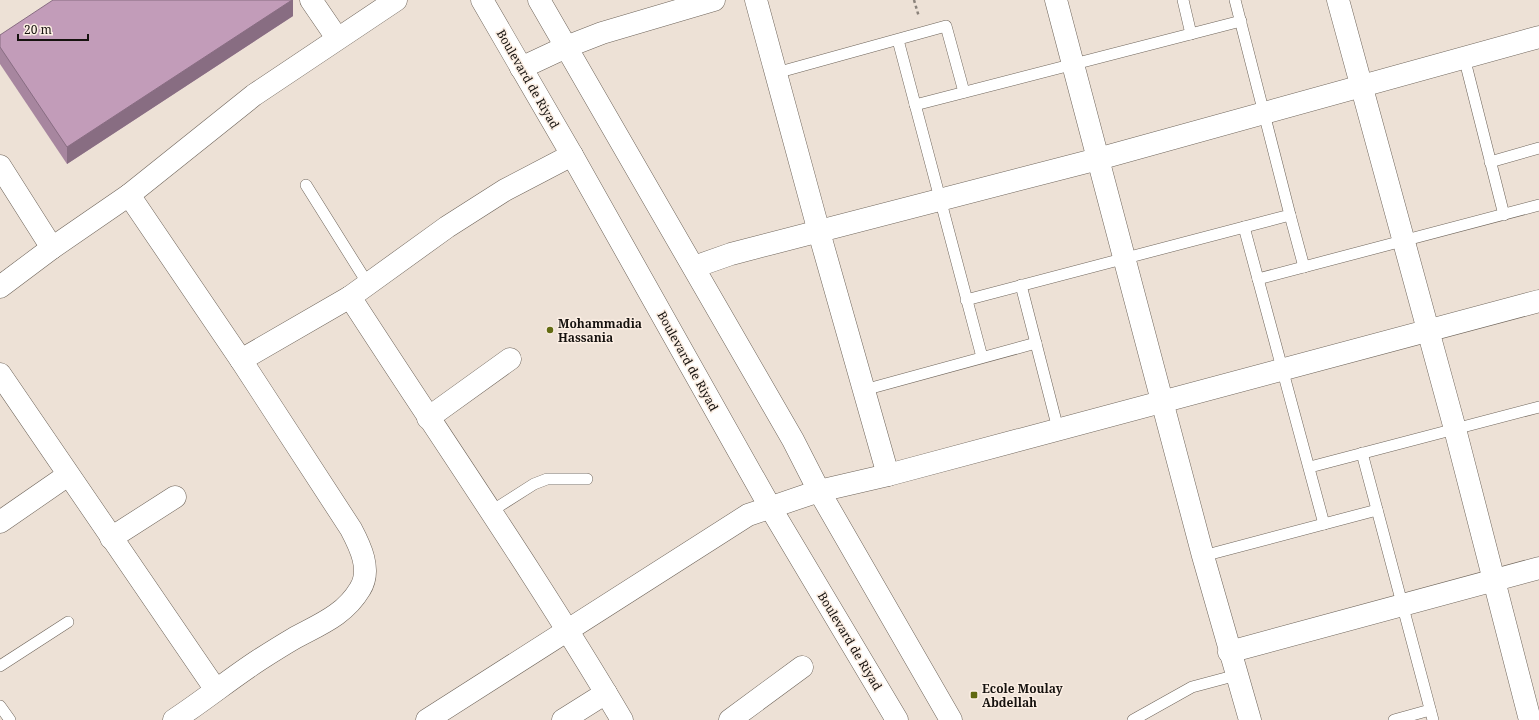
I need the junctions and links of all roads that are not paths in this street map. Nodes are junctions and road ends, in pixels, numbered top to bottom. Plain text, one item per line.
1 (311, 0) edge
2 (396, 0) edge
3 (482, 0) edge
4 (539, 0) edge
5 (714, 0) edge
6 (756, 0) edge
7 (1056, 0) edge
8 (1183, 0) edge
9 (1235, 0) edge
10 (1338, 0) edge
11 (1241, 21) junction
12 (1191, 34) junction
13 (1539, 37) edge
14 (337, 38) junction
15 (898, 40) junction
16 (566, 47) junction
17 (1464, 57) junction
18 (1073, 63) junction
19 (521, 68) junction
20 (776, 73) junction
21 (1361, 86) junction
22 (964, 92) junction
23 (915, 105) junction
24 (1265, 112) junction
25 (1539, 148) edge
26 (572, 155) junction
27 (1098, 159) junction
28 (1490, 162) junction
29 (0, 166) edge
30 (306, 185) dead end
31 (128, 195) junction
32 (940, 201) junction
33 (1539, 206) edge
34 (1290, 215) junction
35 (1504, 215) junction
36 (1244, 227) junction
37 (819, 232) junction
38 (1403, 242) junction
39 (52, 248) junction
40 (1125, 258) junction
41 (694, 267) junction
42 (1304, 267) junction
43 (1258, 279) junction
44 (368, 284) junction
45 (1021, 285) junction
46 (0, 287) edge
47 (350, 297) junction
48 (966, 300) junction
49 (1539, 301) edge
50 (1428, 330) junction
51 (1036, 343) junction
52 (982, 358) junction
53 (510, 359) dead end
54 (241, 360) junction
55 (1282, 369) junction
56 (0, 374) edge
57 (864, 390) junction
58 (1162, 400) junction
59 (1539, 407) edge
60 (428, 418) junction
61 (1058, 429) junction
62 (1455, 429) junction
63 (1362, 453) junction
64 (1310, 467) junction
65 (68, 475) junction
66 (888, 475) junction
67 (587, 479) dead end
68 (819, 490) junction
69 (175, 497) dead end
70 (770, 507) junction
71 (1377, 510) junction
72 (490, 512) junction
73 (0, 522) edge
74 (1324, 524) junction
75 (111, 538) junction
76 (1203, 556) junction
77 (1539, 568) edge
78 (1495, 580) junction
79 (1403, 605) junction
80 (68, 622) dead end
81 (568, 629) junction
82 (1229, 652) junction
83 (0, 666) edge
84 (802, 667) dead end
85 (1237, 675) junction
86 (216, 690) junction
87 (606, 693) junction
88 (0, 706) edge
89 (1532, 713) edge
90 (1432, 715) edge
91 (10, 720) edge
92 (174, 720) edge
93 (427, 720) edge
94 (562, 720) edge
95 (622, 720) edge
96 (730, 720) edge
97 (897, 720) edge
98 (951, 720) edge
99 (1133, 720) edge
100 (1250, 720) edge
101 (1394, 720) edge

1 - 14 street
2 - 14 street
3 - 19 street, Boulevard de Riyad
4 - 16 street
5 - 16 street
6 - 20 street
7 - 18 street
8 - 12 lane
9 - 11 lane
10 - 21 street
11 - 12 lane
11 - 24 lane
12 - 18 lane
13 - 17 street
14 - 31 street
15 - 20 lane
15 - 22 lane
15 - 23 lane
16 - 19 street
16 - 41 street
17 - 21 street
17 - 28 lane
18 - 22 lane
18 - 27 street
19 - 26 street, Boulevard de Riyad
20 - 37 street
21 - 24 street
21 - 38 street
22 - 23 lane
23 - 32 lane
24 - 27 street
24 - 34 lane
25 - 28 lane
26 - 44 street
26 - 70 street, Boulevard de Riyad
27 - 32 street
27 - 40 street
28 - 35 lane
29 - 39 street
30 - 44 lane
31 - 39 street
31 - 54 street
32 - 37 street
32 - 48 lane
33 - 35 lane
34 - 36 lane
34 - 42 lane
35 - 38 lane
36 - 40 lane
36 - 43 lane
37 - 41 street
37 - 57 street
38 - 42 lane
38 - 50 street
39 - 46 street
40 - 45 lane
40 - 58 street
41 - 68 street
42 - 43 lane
43 - 55 lane
44 - 47 street
45 - 48 lane
45 - 51 lane
47 - 54 street
47 - 60 street
48 - 52 lane
49 - 50 street
50 - 55 street
50 - 62 street
51 - 52 lane
51 - 61 lane
52 - 57 lane
53 - 60 street
54 - 86 street
55 - 58 street
55 - 64 lane
56 - 65 street
57 - 66 street
58 - 61 street
58 - 76 street
59 - 62 lane
60 - 72 street
61 - 66 street
62 - 63 lane
62 - 78 street
63 - 64 lane
63 - 71 lane
64 - 74 lane
65 - 73 street
65 - 75 street
66 - 68 street
67 - 72 lane
68 - 70 street
68 - 98 street
69 - 75 street
70 - 81 street
70 - 97 street, Boulevard de Riyad
71 - 74 lane
71 - 79 lane
72 - 81 street
74 - 76 lane
75 - 86 street
76 - 82 street
77 - 78 street
78 - 79 street
78 - 89 street
79 - 82 street
79 - 90 lane
80 - 83 lane
81 - 87 street
81 - 93 street
82 - 85 street
84 - 96 street
85 - 99 lane
85 - 100 street
86 - 92 street
87 - 94 street
87 - 95 street
88 - 91 lane
90 - 101 lane

